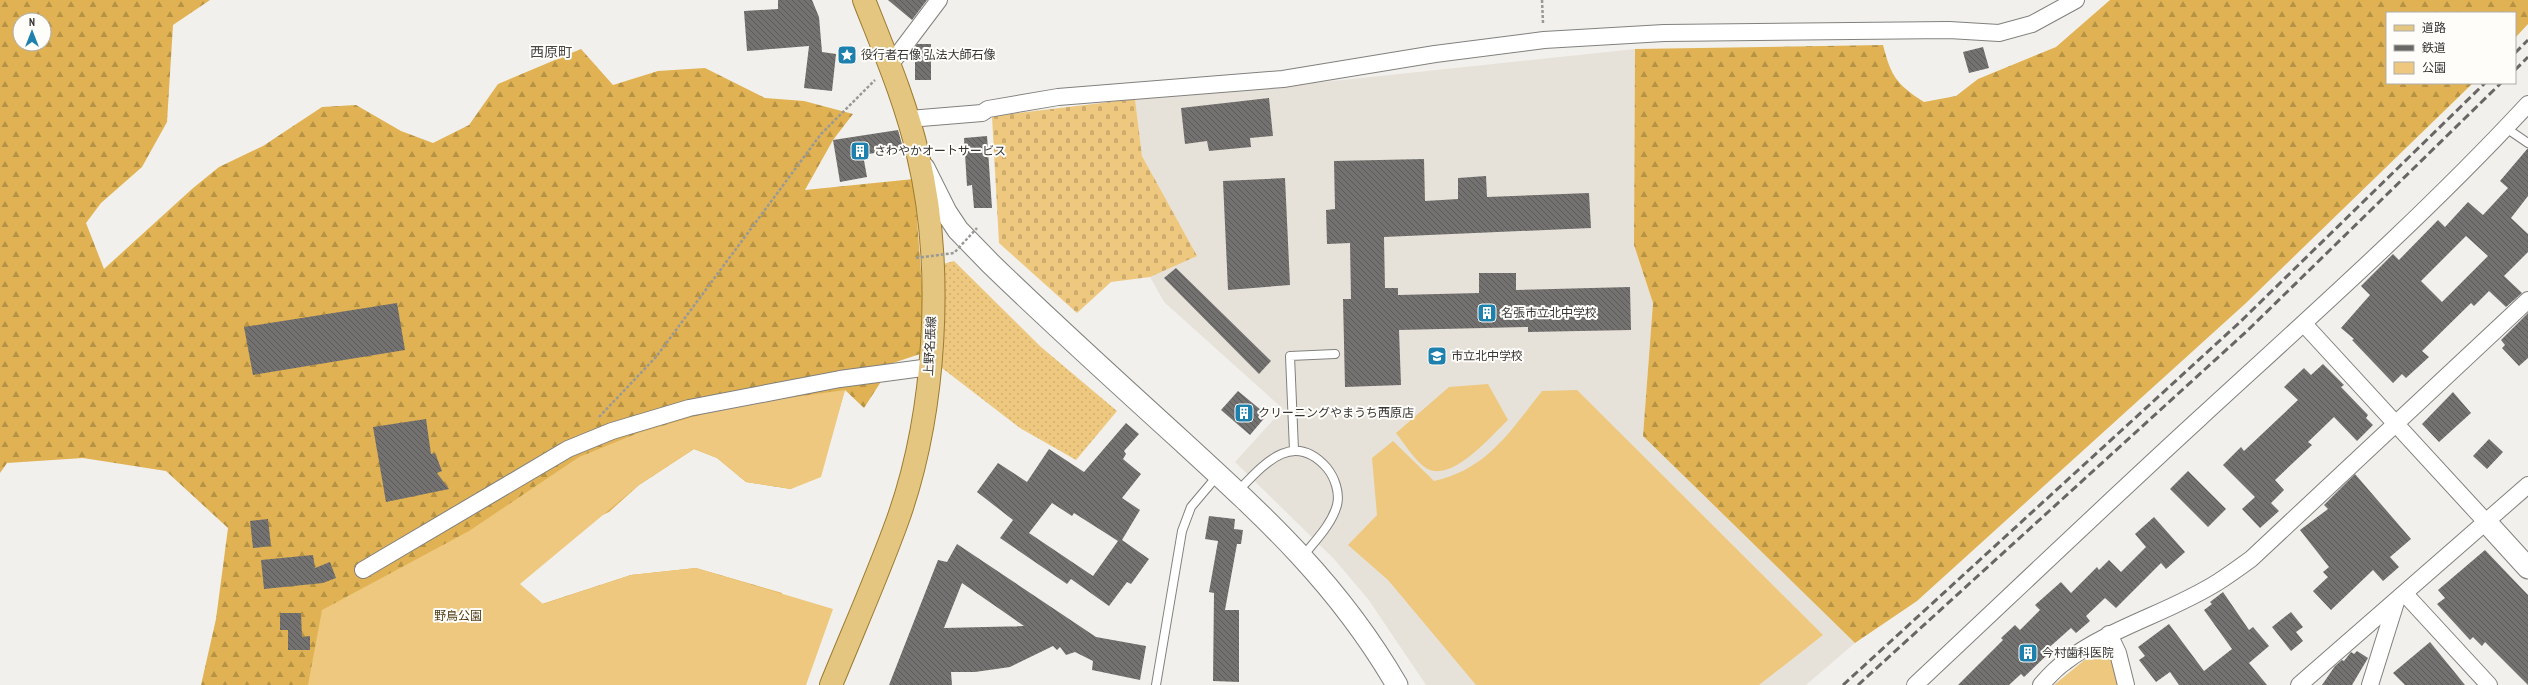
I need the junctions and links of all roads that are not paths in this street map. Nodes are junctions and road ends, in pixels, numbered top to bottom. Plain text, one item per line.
1 (864, 0) edge
2 (939, 0) edge
3 (2076, 0) edge
4 (890, 65) junction
5 (2528, 104) edge
6 (909, 119) junction
7 (2506, 128) junction
8 (2528, 143) edge
9 (919, 157) junction
10 (2528, 300) edge
11 (2304, 324) junction
12 (1336, 354) dead end
13 (930, 367) junction
14 (2395, 424) junction
15 (1294, 450) junction
16 (1218, 474) junction
17 (2528, 485) edge
18 (1238, 491) junction
19 (2487, 523) junction
20 (1303, 556) junction
21 (2528, 568) edge
22 (363, 570) dead end
23 (2400, 598) junction
24 (2110, 634) junction
25 (831, 685) edge
26 (1156, 685) edge
27 (1397, 685) edge
28 (1915, 685) edge
29 (2041, 685) edge
30 (2126, 685) edge
31 (2299, 685) edge
32 (2370, 685) edge
33 (2489, 685) edge

1 - 4 main road, 上野名張線
2 - 4 street
3 - 6 street
4 - 6 main road, 上野名張線
5 - 7 street
6 - 9 main road, 上野名張線
7 - 8 lane
7 - 11 street
9 - 13 main road, 上野名張線
9 - 16 street
10 - 14 street
11 - 14 street
11 - 28 street
12 - 15 lane
13 - 22 street
13 - 25 main road, 上野名張線
14 - 19 street
14 - 24 street
15 - 18 lane
15 - 20 lane
16 - 18 street
16 - 26 lane
17 - 19 street
18 - 20 street
19 - 21 street
19 - 23 street
20 - 27 street
23 - 31 street
23 - 32 street
23 - 33 street
24 - 29 street
24 - 30 street

